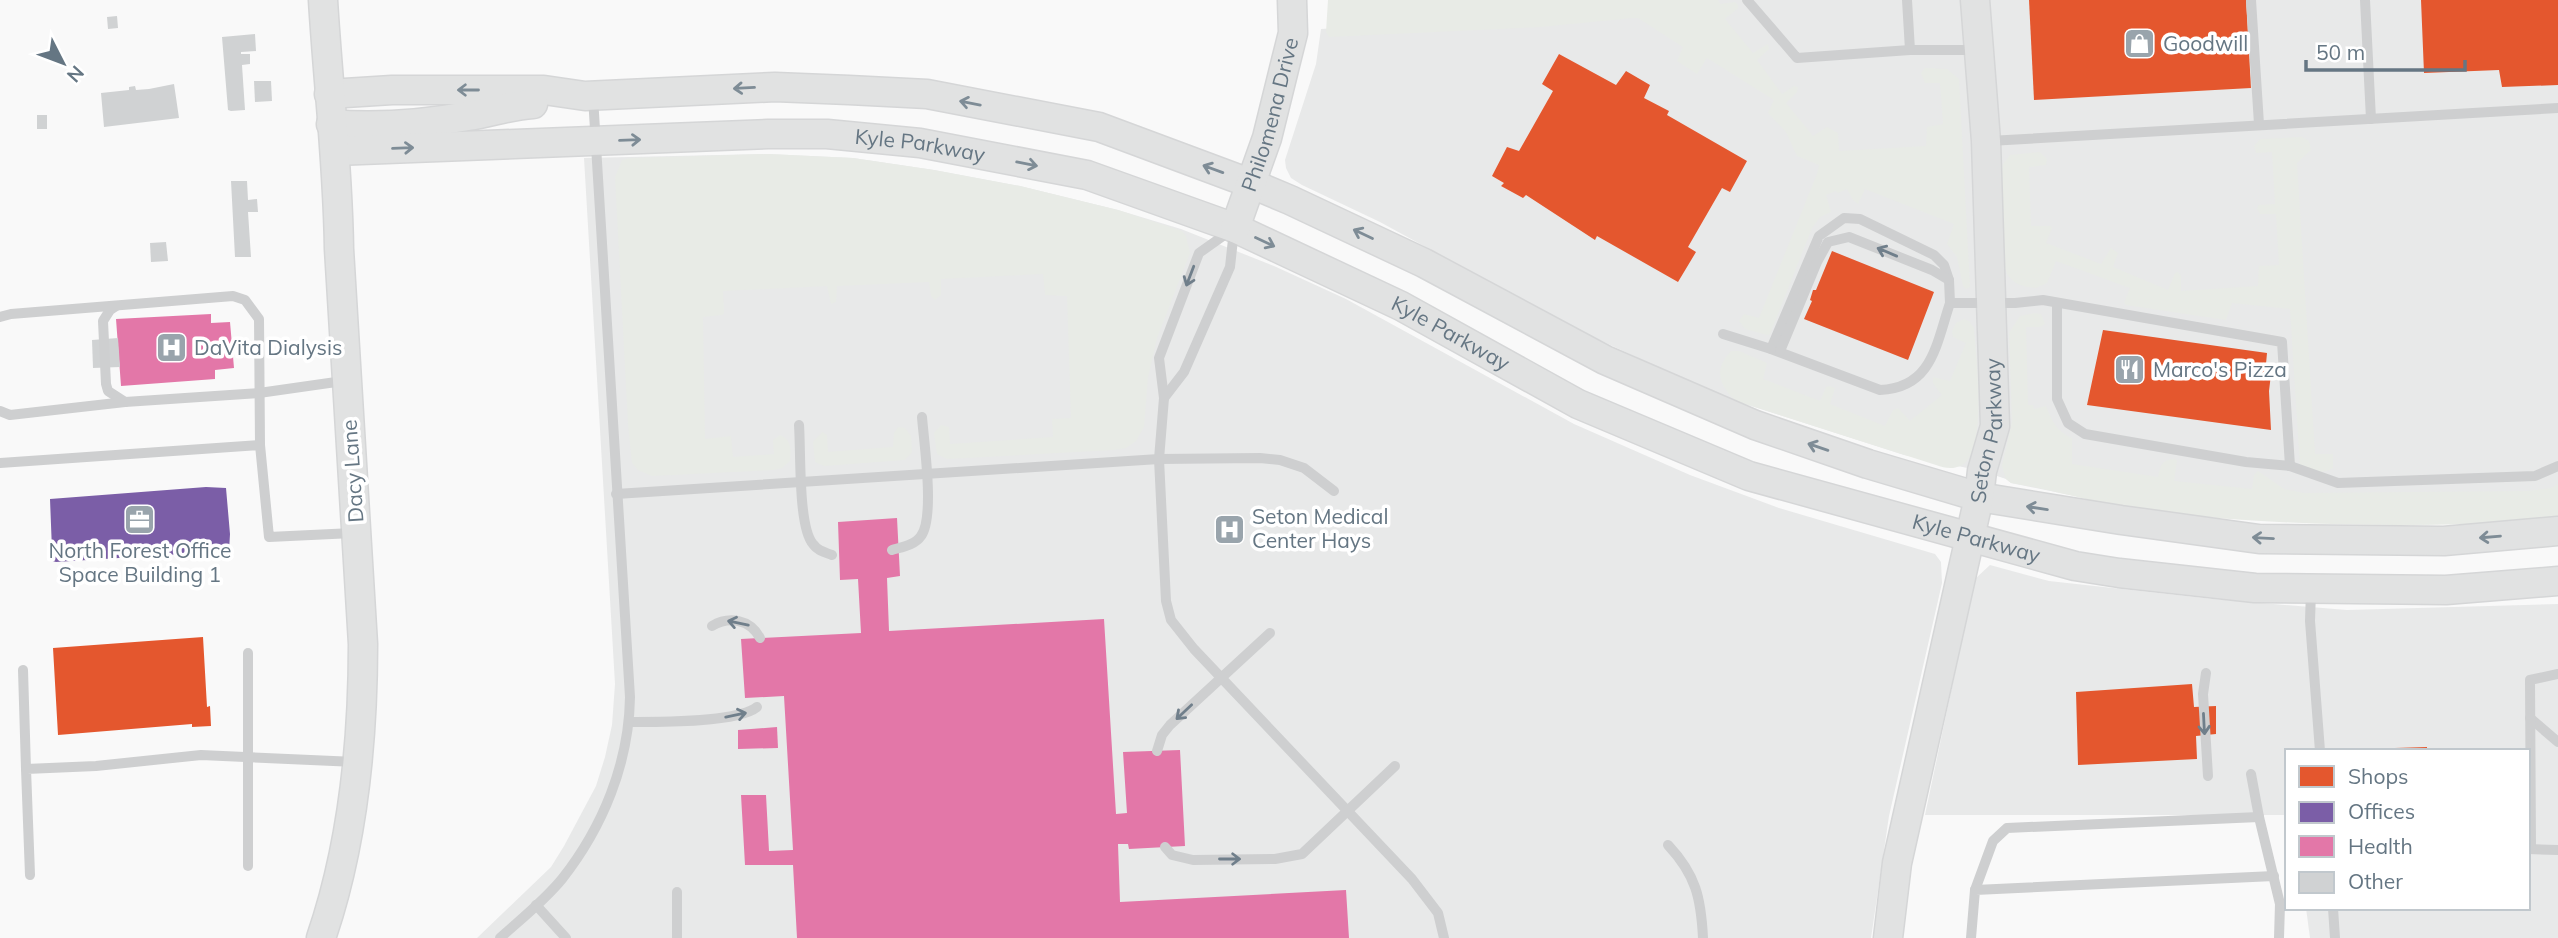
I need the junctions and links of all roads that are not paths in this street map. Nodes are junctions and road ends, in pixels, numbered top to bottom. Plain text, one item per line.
1 (323, 0) edge
2 (1292, 0) edge
3 (1747, 0) edge
4 (1907, 0) edge
5 (1975, 0) edge
6 (2251, 0) edge
7 (2365, 0) edge
8 (1910, 50) junction
9 (1979, 50) junction
10 (329, 94) junction
11 (589, 96) junction
12 (2558, 108) edge
13 (2371, 119) junction
14 (2259, 124) junction
15 (333, 137) junction
16 (597, 141) junction
17 (1986, 141) junction
18 (1252, 184) junction
19 (1235, 228) junction
20 (1949, 280) junction
21 (1950, 303) junction
22 (2057, 303) junction
23 (120, 304) junction
24 (1990, 304) junction
25 (0, 317) edge
26 (1723, 334) dead end
27 (1776, 350) junction
28 (347, 381) junction
29 (259, 393) junction
30 (1164, 398) junction
31 (125, 402) junction
32 (0, 411) edge
33 (922, 417) dead end
34 (799, 425) dead end
35 (260, 445) junction
36 (1159, 459) junction
37 (0, 463) edge
38 (2290, 466) junction
39 (2558, 466) edge
40 (926, 474) junction
41 (802, 482) junction
42 (1334, 491) dead end
43 (616, 494) junction
44 (1979, 497) junction
45 (2558, 531) edge
46 (357, 533) junction
47 (1970, 537) junction
48 (892, 550) dead end
49 (832, 555) dead end
50 (2558, 581) edge
51 (2311, 588) junction
52 (712, 626) dead end
53 (1269, 633) dead end
54 (760, 638) dead end
55 (248, 653) dead end
56 (23, 670) dead end
57 (2206, 673) dead end
58 (2558, 674) edge
59 (1221, 678) junction
60 (757, 707) dead end
61 (2530, 718) junction
62 (629, 722) junction
63 (2558, 742) edge
64 (2320, 749) edge
65 (2530, 749) edge
66 (1157, 751) dead end
67 (248, 757) junction
68 (356, 762) junction
69 (1395, 766) dead end
70 (26, 769) junction
71 (2251, 774) dead end
72 (2208, 776) dead end
73 (1348, 811) junction
74 (2259, 817) junction
75 (1668, 845) dead end
76 (1165, 847) dead end
77 (2530, 849) edge
78 (2558, 850) edge
79 (248, 866) dead end
80 (30, 875) dead end
81 (2274, 876) junction
82 (1975, 890) junction
83 (677, 892) dead end
84 (536, 905) junction
85 (2333, 910) edge
86 (321, 938) edge
87 (500, 938) edge
88 (566, 938) edge
89 (677, 938) edge
90 (1444, 938) edge
91 (1703, 938) edge
92 (1888, 938) edge
93 (1971, 938) edge
94 (2279, 938) edge
95 (2335, 938) edge

1 - 10 street, Dacy Lane
2 - 18 street, Philomena Drive
3 - 8 lane
4 - 8 lane
5 - 9 street, Seton Parkway
6 - 14 lane
7 - 13 lane
8 - 9 lane
9 - 17 street, Seton Parkway
11 -> 10 street, Kyle Parkway
10 - 15 street, Dacy Lane
11 - 15 street, Kyle Parkway
11 - 16 lane
18 -> 11 street, Kyle Parkway
12 - 13 lane
13 - 14 lane
14 - 17 lane
15 -> 16 street, Kyle Parkway
15 - 28 street, Dacy Lane
16 -> 19 street, Kyle Parkway
16 - 43 lane
17 - 24 street, Seton Parkway
18 - 19 street, Philomena Drive
44 -> 18 street, Kyle Parkway
19 - 30 lane
19 -> 30 lane
19 -> 47 street, Kyle Parkway
20 - 21 lane
20 -> 27 lane
20 - 27 lane
21 - 24 lane
21 - 27 lane
22 - 24 lane
22 - 38 lane
22 - 38 lane
23 - 25 lane
23 - 29 lane
23 - 31 lane
24 - 44 street, Seton Parkway
26 - 27 lane
28 - 29 lane
28 - 46 street, Dacy Lane
29 - 31 lane
29 - 35 lane
30 - 36 lane
31 - 32 lane
33 - 40 lane
34 - 41 lane
35 - 37 lane
35 - 46 lane
36 - 40 lane
36 - 42 lane
36 - 59 lane
38 - 39 lane
40 - 41 lane
40 - 48 lane
41 - 43 lane
41 - 49 lane
43 - 62 lane
45 -> 44 street, Kyle Parkway
44 - 47 street, Seton Parkway
46 - 68 street, Dacy Lane
47 - 51 street, Kyle Parkway
47 - 92 street, Seton Parkway
50 - 51 street, Kyle Parkway
51 - 64 lane
54 -> 52 lane
53 - 59 lane
55 - 67 lane
56 - 70 lane
57 -> 72 lane
58 - 61 lane
59 -> 66 lane
59 - 73 lane
62 -> 60 lane
61 - 63 lane
61 - 65 lane
62 - 84 lane
67 - 68 lane
67 - 70 lane
67 - 79 lane
68 - 86 street, Dacy Lane
69 - 73 lane
70 - 80 lane
71 - 74 lane
76 -> 73 lane
73 - 90 lane
74 - 81 lane
74 - 82 lane
75 - 91 lane
77 - 78 lane
81 - 82 lane
81 - 94 lane
82 - 93 lane
83 - 89 lane
84 - 87 lane
84 - 88 lane
85 - 95 lane

